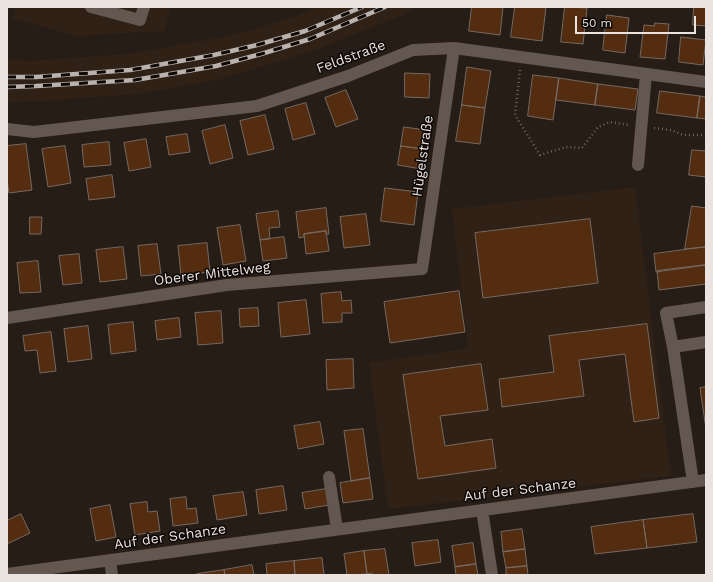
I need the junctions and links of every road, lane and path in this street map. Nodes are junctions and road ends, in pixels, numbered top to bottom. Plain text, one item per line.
1 (91, 7) edge
2 (144, 7) edge
3 (454, 48) junction
4 (521, 57) junction
5 (646, 74) junction
6 (706, 82) edge
7 (642, 126) junction
8 (7, 129) edge
9 (706, 135) edge
10 (638, 165) dead end
11 (422, 269) joint
12 (706, 307) edge
13 (7, 318) edge
14 (706, 342) edge
15 (673, 347) junction
16 (329, 477) dead end
17 (706, 480) edge
18 (693, 482) junction
19 (482, 510) junction
20 (337, 529) junction
21 (110, 560) junction
22 (7, 574) edge
23 (112, 575) edge
24 (492, 575) edge

1 - 2 street
3 - 4 street, Feldstraße
3 - 8 street, Feldstraße
3 - 11 street, Hügelstraße
4 - 5 street, Feldstraße
4 - 7 path
5 - 6 street, Feldstraße
5 - 7 street
7 - 9 path
7 - 10 street
11 - 13 street, Oberer Mittelweg
12 - 15 street
14 - 15 street
15 - 18 street
16 - 20 street
17 - 18 street, Auf der Schanze
18 - 19 street, Auf der Schanze
19 - 20 street, Auf der Schanze
19 - 24 street
20 - 21 street, Auf der Schanze
21 - 22 street, Auf der Schanze
21 - 23 street

